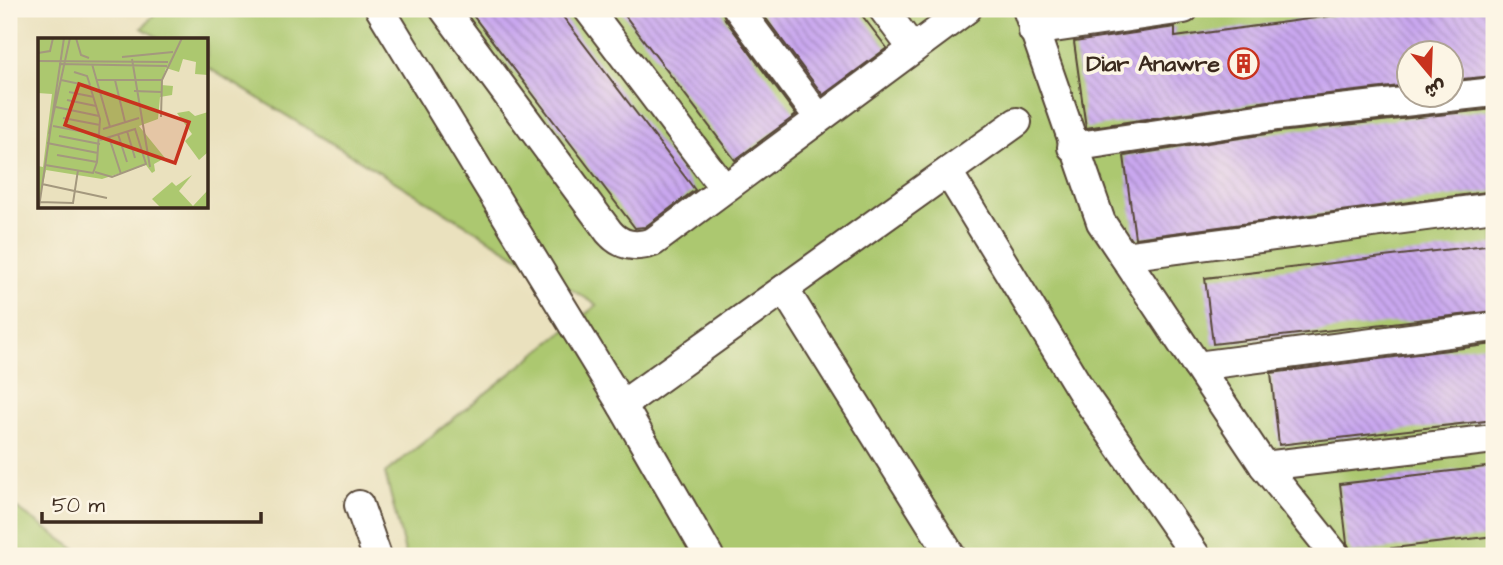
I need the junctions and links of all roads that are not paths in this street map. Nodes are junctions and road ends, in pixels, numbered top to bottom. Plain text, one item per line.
1 (380, 9) edge
2 (444, 9) edge
3 (588, 9) edge
4 (738, 9) edge
5 (883, 9) edge
6 (967, 9) edge
7 (1184, 9) edge
8 (1030, 20) edge
9 (913, 49) junction
10 (1494, 92) edge
11 (819, 118) junction
12 (1017, 122) dead end
13 (1072, 146) junction
14 (948, 172) junction
15 (723, 188) junction
16 (1494, 207) edge
17 (1125, 256) junction
18 (784, 289) junction
19 (1494, 327) edge
20 (1197, 366) junction
21 (622, 405) junction
22 (1494, 439) edge
23 (1264, 466) junction
24 (359, 505) dead end
25 (377, 556) edge
26 (709, 556) edge
27 (951, 556) edge
28 (1196, 556) edge
29 (1336, 556) edge

1 - 21 street
2 - 15 street
3 - 15 street
4 - 11 street
5 - 9 street
6 - 9 street
7 - 8 street
8 - 13 street
9 - 11 street
10 - 13 street
11 - 15 street
12 - 14 street
13 - 17 street
14 - 18 street
14 - 28 street
16 - 17 street
17 - 20 street
18 - 21 street
18 - 27 street
19 - 20 street
20 - 23 street
21 - 26 street
22 - 23 street
23 - 29 street
24 - 25 street

